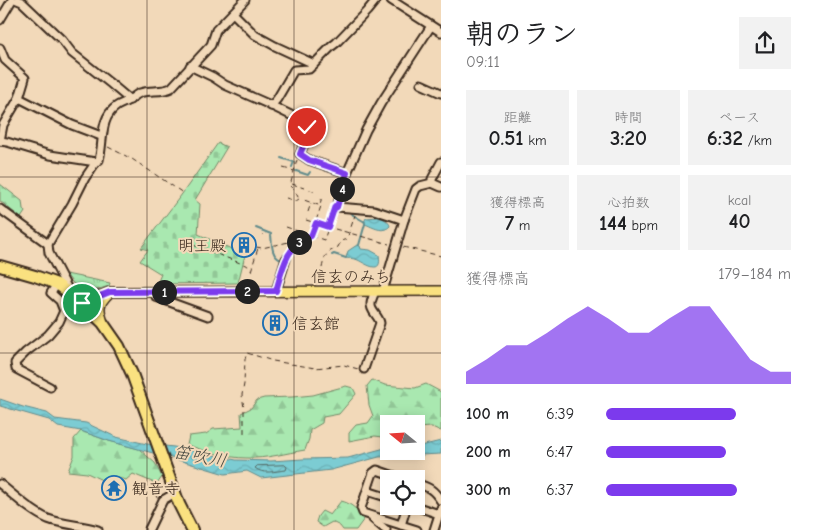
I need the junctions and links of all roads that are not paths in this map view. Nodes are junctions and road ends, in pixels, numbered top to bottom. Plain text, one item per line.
1 (12, 0) edge
2 (17, 0) edge
3 (245, 0) edge
4 (376, 0) edge
5 (391, 0) edge
6 (233, 13) junction
7 (0, 20) edge
8 (431, 26) junction
9 (441, 32) edge
10 (0, 48) edge
11 (314, 64) junction
12 (190, 66) junction
13 (421, 84) dead end
14 (441, 93) edge
15 (19, 98) junction
16 (130, 100) junction
17 (271, 106) junction
18 (101, 136) junction
19 (0, 141) edge
20 (97, 161) junction
21 (441, 162) edge
22 (347, 173) junction
23 (432, 183) junction
24 (441, 187) edge
25 (0, 209) edge
26 (404, 220) junction
27 (48, 244) junction
28 (286, 259) road end
29 (0, 266) edge
30 (56, 284) junction
31 (441, 290) edge
32 (276, 291) junction
33 (379, 291) junction
34 (110, 292) junction
35 (155, 292) junction
36 (70, 293) junction
37 (82, 303) junction
38 (208, 316) dead end
39 (103, 323) junction
40 (364, 369) road end
41 (50, 387) dead end
42 (380, 471) edge
43 (0, 484) edge
44 (425, 486) edge
45 (174, 489) junction
46 (367, 491) junction
47 (380, 495) edge
48 (441, 501) edge
49 (425, 508) edge
50 (440, 511) edge
51 (404, 515) edge
52 (370, 516) junction
53 (401, 525) junction
54 (149, 529) edge
55 (98, 530) edge
56 (192, 530) edge
57 (386, 530) edge
58 (417, 530) edge
59 (434, 530) edge

1 - 7 street
2 - 16 street
3 - 6 street
4 - 11 street
5 - 8 street
6 - 11 street
6 - 12 street
8 - 9 street
8 - 22 street
10 - 15 street
11 - 17 street
12 - 16 street
12 - 17 street
13 - 14 street
15 - 18 street
15 - 19 street
16 - 18 street
17 - 22 street
18 - 20 street
19 - 20 street
20 - 27 street
21 - 23 street
22 - 26 street
23 - 24 street
23 - 26 street
25 - 27 street
26 - 33 street
27 - 36 street
28 - 32 street
29 - 30 highway
30 - 36 highway
30 - 41 street
31 - 33 main road, 信玄のみち
32 - 33 main road, 信玄のみち
32 - 35 main road, 信玄のみち
33 - 40 street
34 - 35 main road, 信玄のみち
34 - 37 main road, 信玄のみち
34 - 39 main road
35 - 38 street
36 - 37 highway
37 - 39 highway
39 - 45 highway
42 - 46 street
43 - 55 street
44 - 48 street
45 - 54 street
45 - 56 highway
46 - 47 street
46 - 52 street
49 - 50 street
50 - 59 street
51 - 53 street
52 - 53 street
52 - 57 street
53 - 58 street

